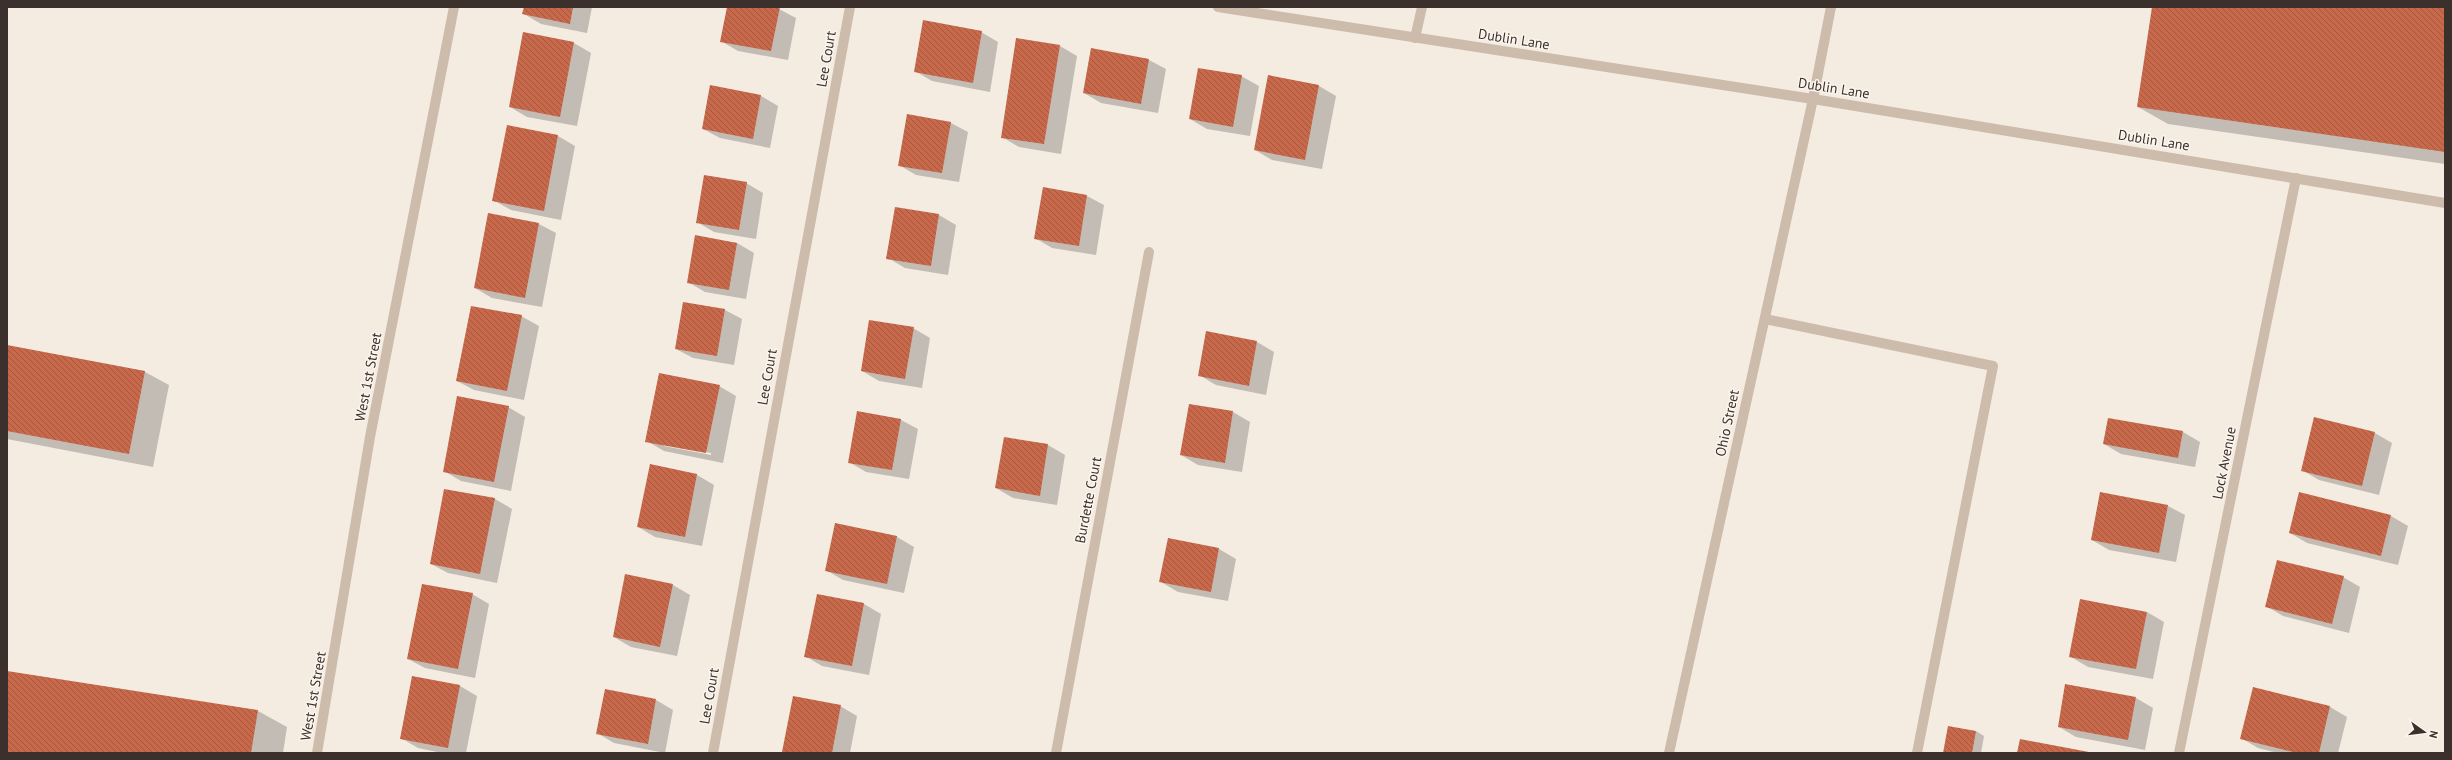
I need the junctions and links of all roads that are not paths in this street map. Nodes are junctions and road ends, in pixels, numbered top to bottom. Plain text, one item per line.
1 (454, 7) edge
2 (850, 7) edge
3 (1218, 7) edge
4 (1422, 7) edge
5 (1831, 7) edge
6 (1415, 38) junction
7 (1813, 99) junction
8 (2296, 178) junction
9 (2445, 204) edge
10 (1149, 252) dead end
11 (1765, 319) junction
12 (317, 753) edge
13 (713, 753) edge
14 (1056, 753) edge
15 (1669, 753) edge
16 (1917, 753) edge
17 (2179, 753) edge

1 - 12 street, West 1st Street
2 - 13 street, Lee Court
3 - 6 street, Dublin Lane
4 - 6 street
5 - 7 street, Ohio Street
6 - 7 street, Dublin Lane
7 - 8 street, Dublin Lane
7 - 11 street, Ohio Street
8 - 9 street, Dublin Lane
8 - 17 street, Lock Avenue
10 - 14 street, Burdette Court
11 - 15 street, Ohio Street
11 - 16 street

